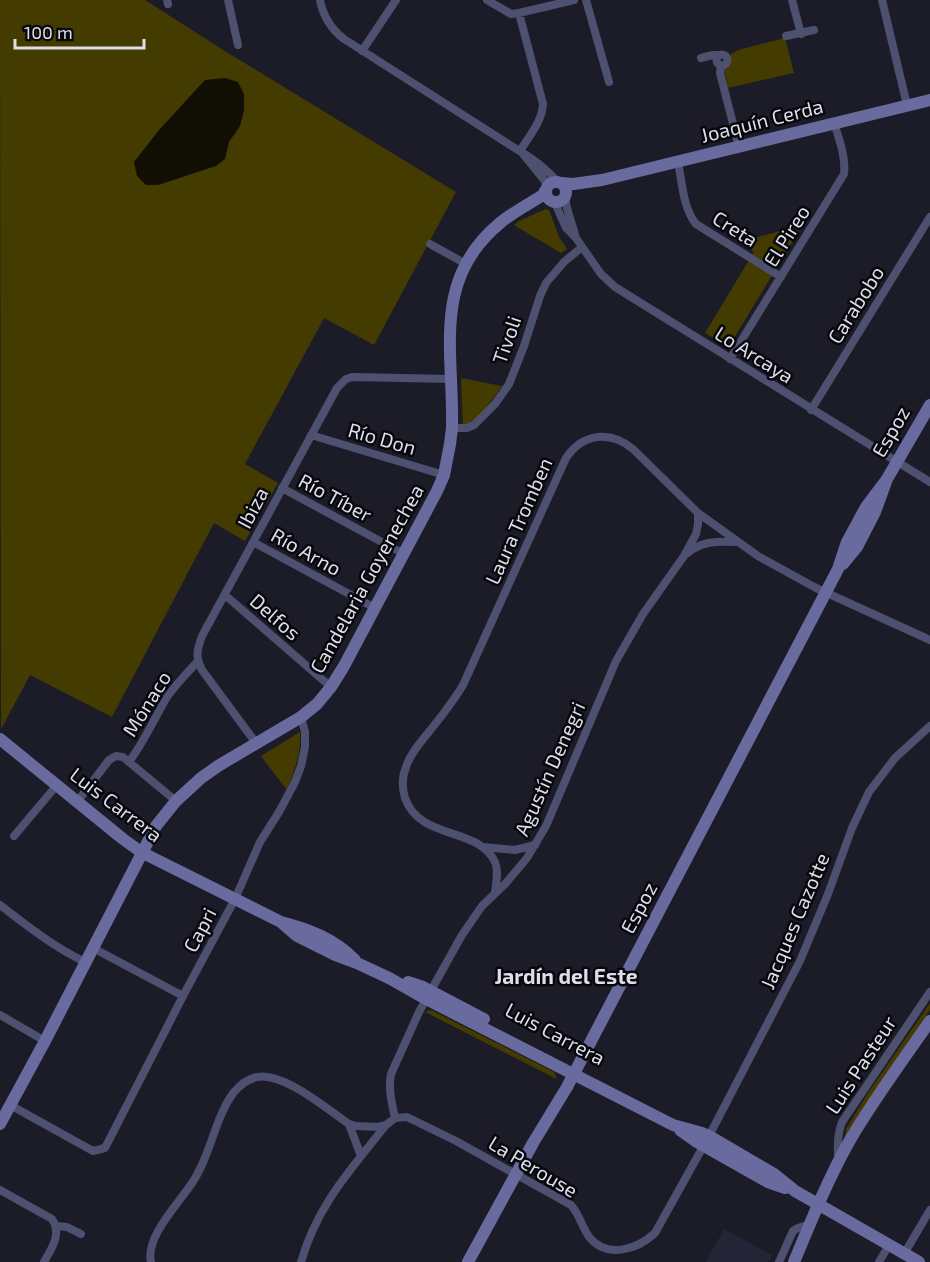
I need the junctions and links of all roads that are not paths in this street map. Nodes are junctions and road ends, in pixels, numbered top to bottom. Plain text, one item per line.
1 (228, 0) edge
2 (320, 0) edge
3 (396, 0) edge
4 (487, 0) edge
5 (574, 0) edge
6 (586, 0) edge
7 (792, 0) edge
8 (882, 0) edge
9 (519, 13) junction
10 (814, 30) dead end
11 (801, 34) junction
12 (786, 36) dead end
13 (238, 45) dead end
14 (362, 51) junction
15 (701, 58) dead end
16 (609, 82) dead end
17 (930, 100) edge
18 (906, 105) junction
19 (834, 123) junction
20 (739, 147) junction
21 (521, 151) junction
22 (678, 162) junction
23 (556, 192) junction
24 (930, 217) edge
25 (430, 244) dead end
26 (582, 247) junction
27 (466, 264) junction
28 (781, 277) junction
29 (730, 359) junction
30 (451, 380) junction
31 (930, 405) edge
32 (811, 410) junction
33 (452, 428) junction
34 (311, 435) junction
35 (896, 462) junction
36 (444, 475) junction
37 (930, 482) edge
38 (282, 488) junction
39 (698, 513) junction
40 (253, 542) junction
41 (737, 542) junction
42 (404, 554) junction
43 (684, 556) junction
44 (826, 593) junction
45 (225, 595) junction
46 (375, 608) junction
47 (930, 640) edge
48 (198, 661) junction
49 (331, 687) junction
50 (301, 717) junction
51 (930, 726) edge
52 (0, 739) edge
53 (256, 743) junction
54 (129, 762) junction
55 (57, 785) junction
56 (176, 801) junction
57 (77, 802) junction
58 (14, 836) dead end
59 (537, 844) junction
60 (480, 846) junction
61 (141, 852) junction
62 (495, 893) junction
63 (235, 899) junction
64 (0, 904) edge
65 (93, 948) junction
66 (85, 962) junction
67 (930, 992) edge
68 (428, 995) junction
69 (183, 996) junction
70 (0, 1015) edge
71 (930, 1021) edge
72 (45, 1041) junction
73 (571, 1068) junction
74 (10, 1105) junction
75 (395, 1118) junction
76 (0, 1121) edge
77 (349, 1124) junction
78 (386, 1125) junction
79 (706, 1141) junction
80 (362, 1156) junction
81 (838, 1163) junction
82 (515, 1174) junction
83 (0, 1190) edge
84 (818, 1205) junction
85 (930, 1210) edge
86 (810, 1224) junction
87 (56, 1226) junction
88 (81, 1234) dead end
89 (889, 1245) junction
90 (904, 1254) junction
91 (44, 1262) edge
92 (151, 1262) edge
93 (301, 1262) edge
94 (468, 1262) edge
95 (779, 1262) edge
96 (794, 1262) edge
97 (879, 1262) edge
98 (919, 1262) edge

1 - 13 street
2 - 14 street, Lo Arcaya
3 - 14 street
4 - 9 street
5 - 9 street
6 - 16 street
7 - 11 street
8 - 18 street
9 - 21 street
10 - 11 street
11 - 12 street
14 - 21 street, Lo Arcaya
15 - 20 street
17 - 18 street, Joaquín Cerda
18 - 19 street, Joaquín Cerda
19 - 20 street, Joaquín Cerda
19 - 28 street, El Pireo
20 - 22 street, Joaquín Cerda
21 - 23 street, Lo Arcaya
22 - 23 street, Joaquín Cerda
22 - 28 street, Creta
23 - 26 street, Lo Arcaya
23 - 27 street, Candelaria Goyenechea
24 - 32 street, Carabobo
25 - 27 street
26 - 29 street, Lo Arcaya
26 - 33 street, Tivoli
27 - 30 street, Candelaria Goyenechea
28 - 29 street, El Pireo
29 - 32 street, Lo Arcaya
30 - 33 street, Candelaria Goyenechea
30 - 34 street, Ibiza
31 - 35 street, Espoz
32 - 35 street, Lo Arcaya
33 - 36 street, Candelaria Goyenechea
34 - 36 street, Río Don
34 - 38 street, Ibiza
35 - 37 street, Lo Arcaya
35 - 44 street, Espoz
36 - 42 street, Candelaria Goyenechea
38 - 40 street, Ibiza
38 - 42 street, Río Tíber
39 - 41 street, Laura Tromben
39 - 43 street, Agustín Denegri
39 - 60 street, Laura Tromben
40 - 45 street, Ibiza
40 - 46 street, Río Arno
41 - 43 street, Agustín Denegri
41 - 44 street, Laura Tromben
42 - 46 street, Candelaria Goyenechea
43 - 59 street, Agustín Denegri
44 - 47 street
44 - 73 street, Espoz
45 - 48 street, Ibiza
45 - 49 street, Delfos
46 - 49 street, Candelaria Goyenechea
48 - 53 street
48 - 54 street, Mónaco
49 - 50 street, Candelaria Goyenechea
50 - 53 street, Candelaria Goyenechea
50 - 63 street, Capri
51 - 79 street, Jacques Cazotte
52 - 55 street, Luis Carrera
53 - 56 street, Candelaria Goyenechea
54 - 56 street
54 - 57 street, Mónaco
55 - 57 street, Luis Carrera
55 - 58 street
56 - 61 street, Candelaria Goyenechea
57 - 61 street, Luis Carrera
59 - 60 street, Laura Tromben
59 - 62 street, Agustín Denegri
60 - 62 street
61 - 63 street, Luis Carrera
61 - 65 street, Candelaria Goyenechea
62 - 68 street, Agustín Denegri
63 - 68 street, Luis Carrera
63 - 69 street, Capri
64 - 66 street
65 - 66 street, Candelaria Goyenechea
65 - 69 street
66 - 72 street, Candelaria Goyenechea
67 - 81 street, Luis Pasteur
68 - 73 street, Luis Carrera
68 - 75 street, Agustín Denegri
69 - 74 street, Capri
70 - 72 street
71 - 81 street
72 - 74 street, Candelaria Goyenechea
73 - 79 street, Luis Carrera
73 - 82 street, Espoz
74 - 76 street, Candelaria Goyenechea
75 - 78 street
75 - 82 street, La Perouse
77 - 78 street
77 - 80 street
77 - 92 street
78 - 80 street
79 - 82 street, La Perouse
79 - 84 street, Luis Carrera
80 - 93 street
81 - 84 street
82 - 94 street, Espoz
83 - 87 street
84 - 86 street
84 - 89 street, Luis Carrera
85 - 90 street
86 - 95 street
86 - 96 street
87 - 88 street
87 - 91 street
89 - 90 street, Luis Carrera
89 - 97 street
90 - 98 street, Luis Carrera

